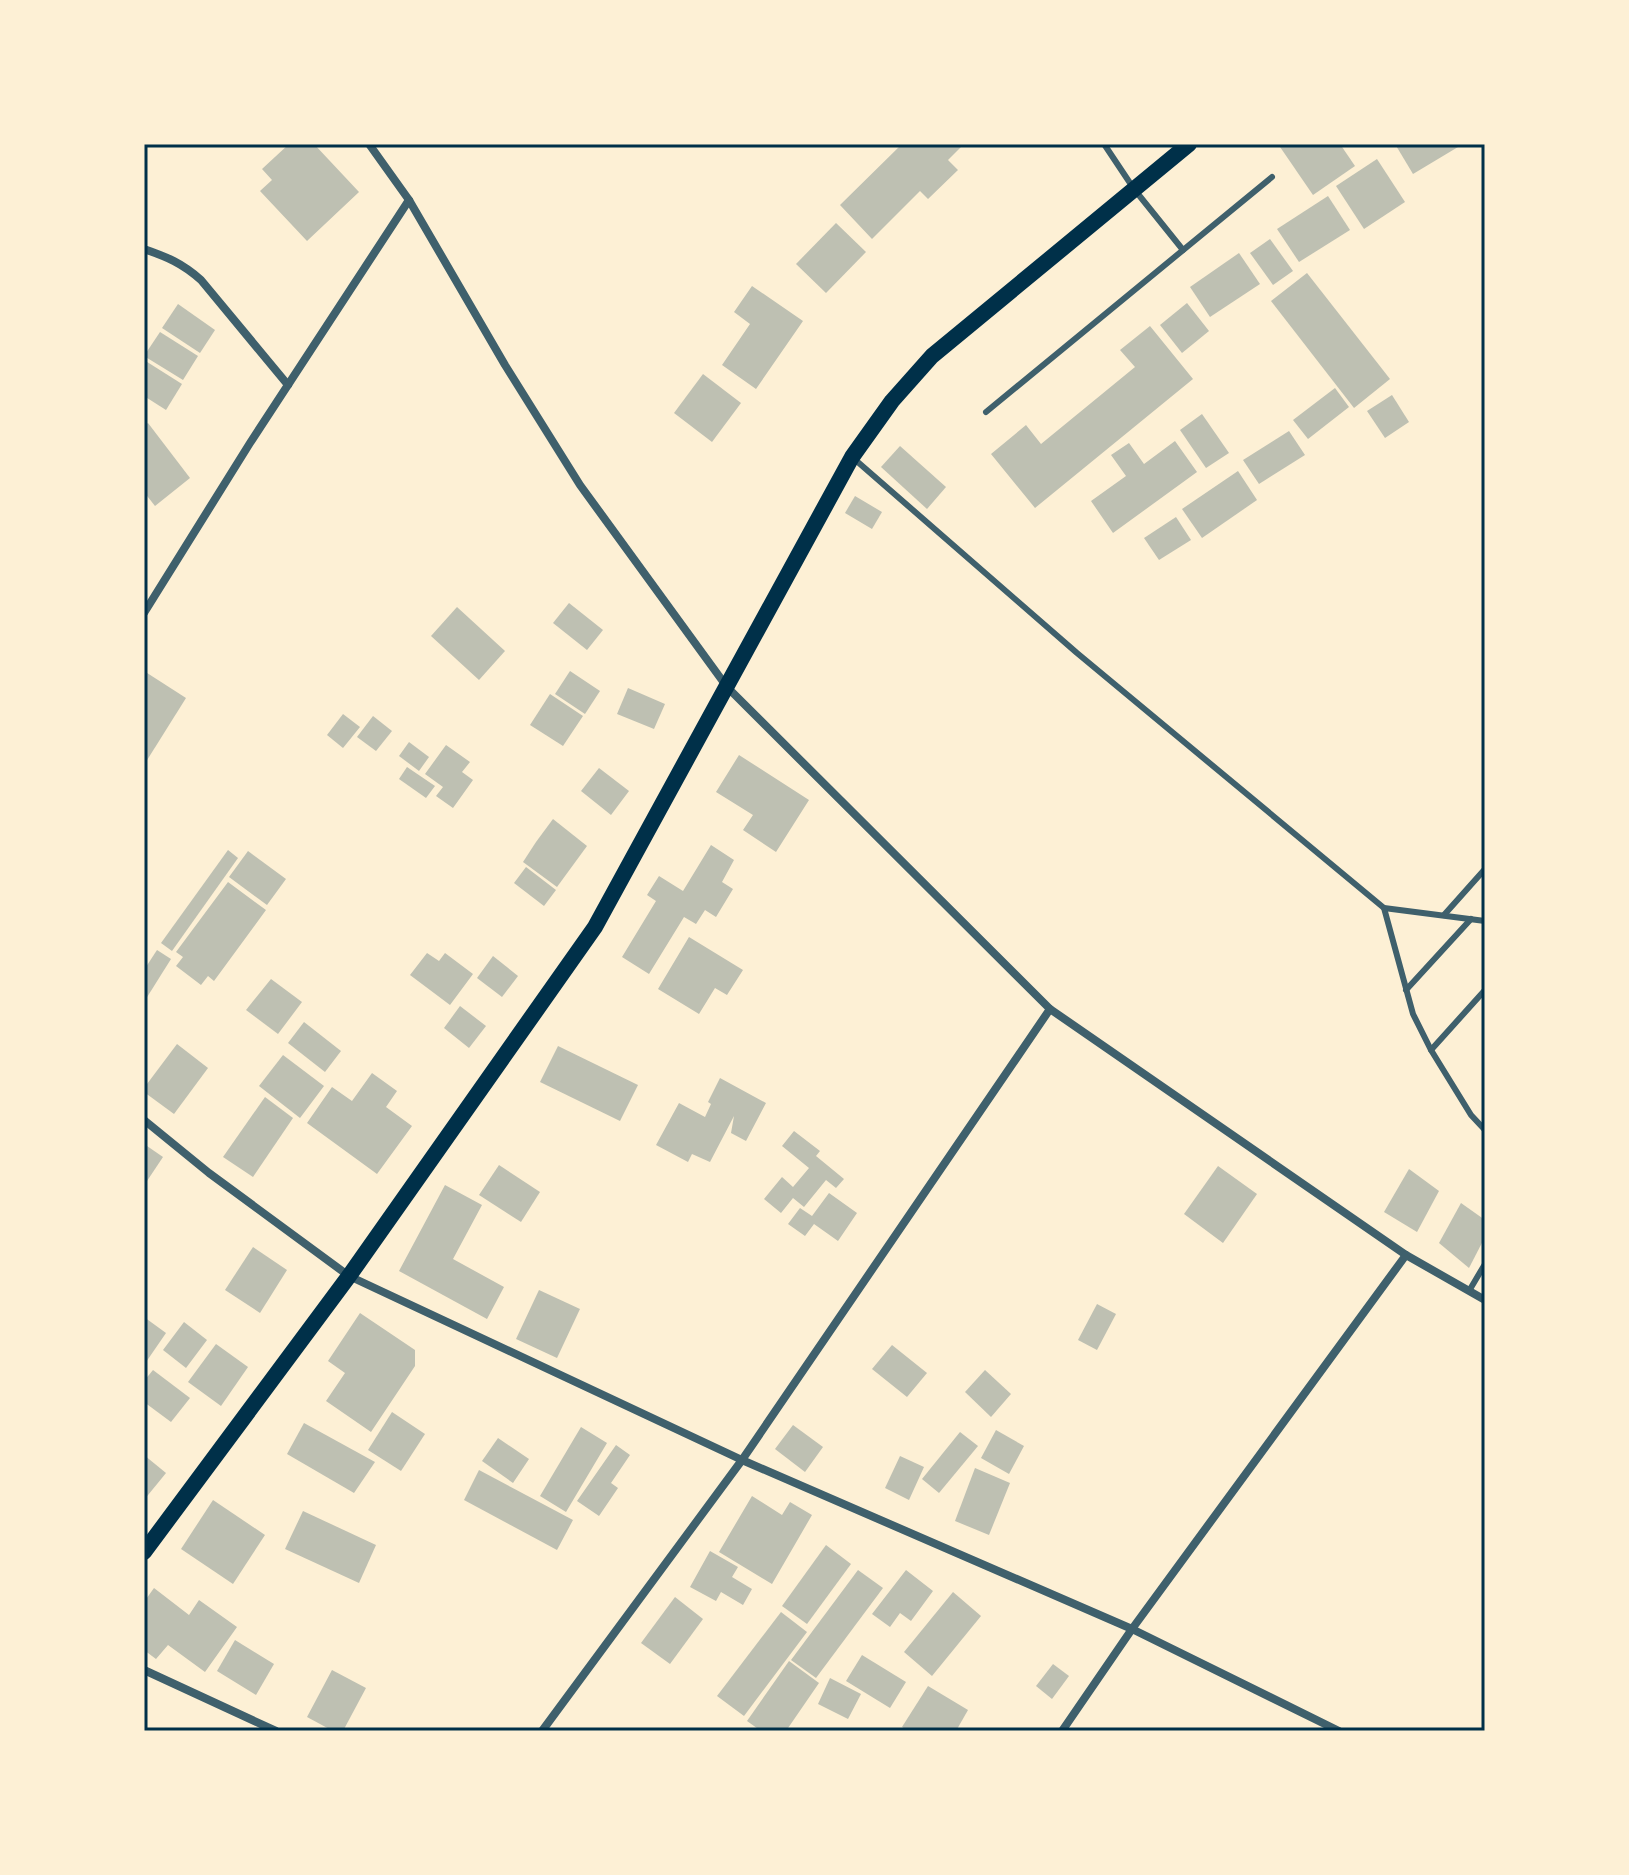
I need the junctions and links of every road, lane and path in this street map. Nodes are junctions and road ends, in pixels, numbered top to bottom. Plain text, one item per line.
1 (369, 144) edge
2 (1104, 144) edge
3 (1189, 144) edge
4 (1272, 177) dead end
5 (1134, 189) junction
6 (409, 200) junction
7 (144, 249) edge
8 (1183, 250) junction
9 (288, 385) junction
10 (986, 412) dead end
11 (852, 457) junction
12 (144, 613) edge
13 (727, 687) junction
14 (1485, 869) edge
15 (1384, 908) junction
16 (1444, 915) junction
17 (1471, 919) junction
18 (1485, 921) edge
19 (1406, 990) junction
20 (1485, 990) edge
21 (1050, 1009) junction
22 (1431, 1050) junction
23 (144, 1120) edge
24 (1485, 1130) edge
25 (1406, 1255) junction
26 (1485, 1264) edge
27 (349, 1276) junction
28 (1469, 1291) junction
29 (1485, 1300) edge
30 (742, 1460) junction
31 (144, 1552) edge
32 (1132, 1629) junction
33 (144, 1670) edge
34 (276, 1731) edge
35 (542, 1731) edge
36 (1062, 1731) edge
37 (1339, 1731) edge

1 - 6 street
2 - 5 lane
3 - 5 main road
4 - 8 lane
5 - 8 lane
5 - 11 main road
6 - 9 street
6 - 13 street
7 - 9 street
8 - 10 lane
9 - 12 street
11 - 13 main road
11 - 15 lane
13 - 21 street
13 - 27 main road
14 - 16 lane
15 - 16 lane
15 - 19 lane
16 - 17 lane
17 - 18 lane
17 - 19 lane
19 - 22 lane
20 - 22 lane
21 - 25 street
21 - 30 street
22 - 24 lane
23 - 27 street
25 - 28 street
25 - 32 street
26 - 28 lane
27 - 30 street
27 - 31 main road
28 - 29 street
30 - 32 street
30 - 35 street
32 - 36 street
32 - 37 street
33 - 34 street

